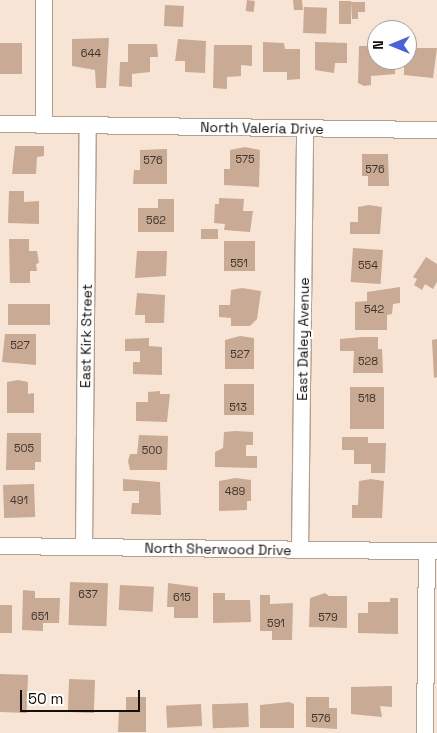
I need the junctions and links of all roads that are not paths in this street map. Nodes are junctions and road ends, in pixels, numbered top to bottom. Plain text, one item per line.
1 (44, 0) edge
2 (0, 124) edge
3 (44, 125) junction
4 (88, 126) junction
5 (305, 128) junction
6 (437, 130) edge
7 (0, 546) edge
8 (84, 547) junction
9 (300, 550) junction
10 (432, 551) edge
11 (425, 733) edge

1 - 3 street
2 - 3 street
3 - 4 street, North Valeria Drive
4 - 5 street, North Valeria Drive
4 - 8 street, East Kirk Street
5 - 6 street, North Valeria Drive
5 - 9 street, East Daley Avenue
7 - 8 street, North Sherwood Drive
8 - 9 street, North Sherwood Drive
9 - 10 street, North Sherwood Drive
10 - 11 street

